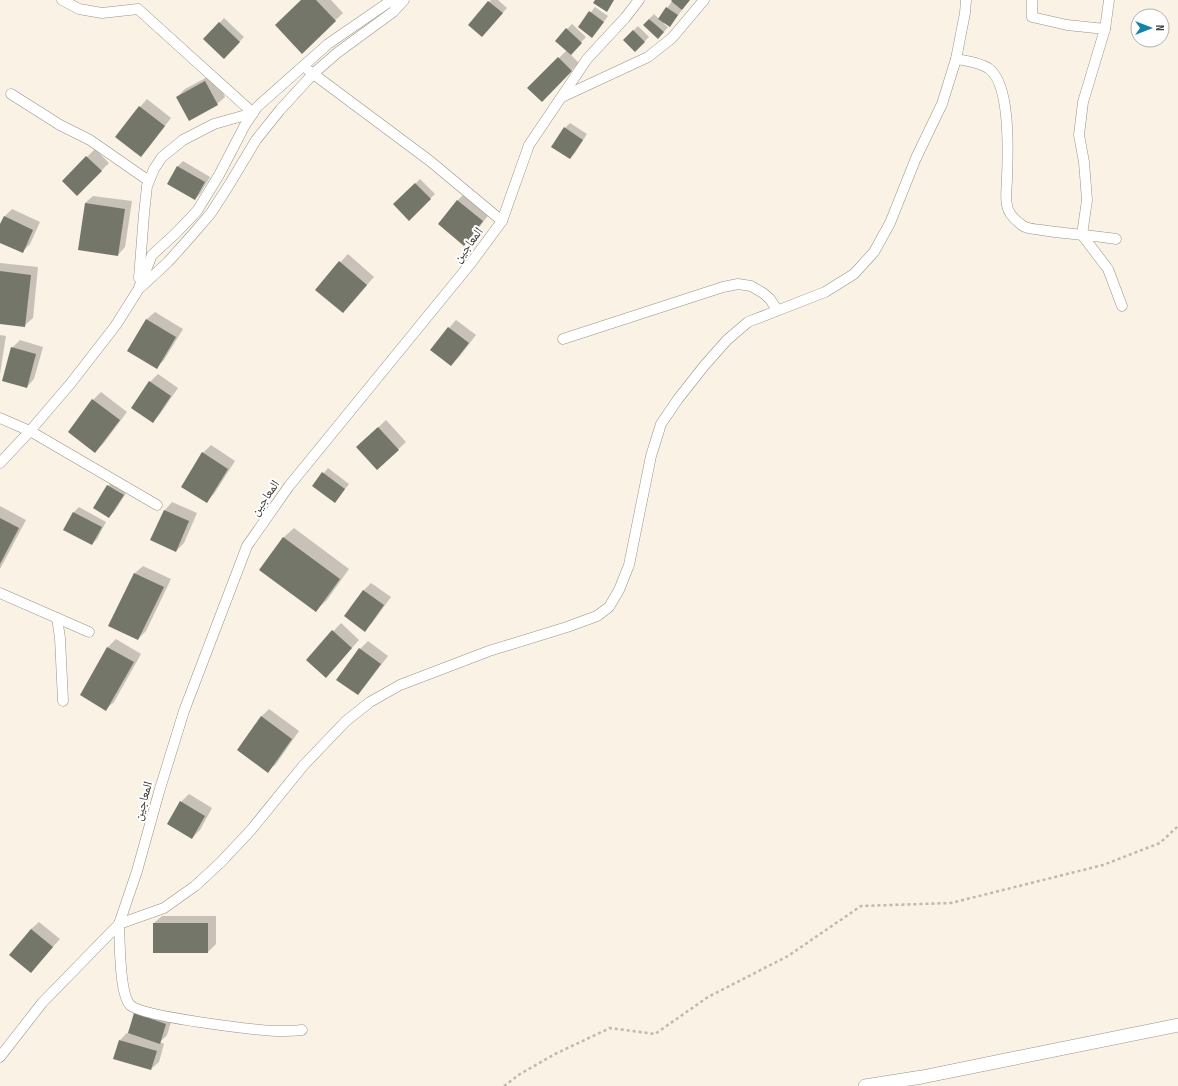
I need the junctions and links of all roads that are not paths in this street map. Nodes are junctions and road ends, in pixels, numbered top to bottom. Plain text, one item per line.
1 (62, 0) edge
2 (392, 0) edge
3 (404, 0) edge
4 (639, 0) edge
5 (704, 0) edge
6 (966, 0) edge
7 (1032, 0) edge
8 (1109, 0) edge
9 (1104, 29) junction
10 (956, 59) junction
11 (303, 66) junction
12 (313, 74) junction
13 (11, 94) dead end
14 (562, 98) junction
15 (253, 113) junction
16 (149, 181) junction
17 (502, 221) junction
18 (1082, 235) junction
19 (1116, 239) dead end
20 (138, 290) junction
21 (1122, 306) dead end
22 (778, 310) junction
23 (563, 339) dead end
24 (0, 418) edge
25 (30, 430) junction
26 (0, 463) edge
27 (157, 505) dead end
28 (0, 593) edge
29 (57, 618) junction
30 (89, 632) dead end
31 (63, 701) dead end
32 (119, 924) junction
33 (1178, 1024) edge
34 (302, 1030) dead end
35 (0, 1057) edge
36 (865, 1086) edge

1 - 15 street
2 - 11 street
3 - 12 street
4 - 14 street, المعاجين
5 - 14 street
6 - 10 street
7 - 9 street
8 - 9 street
9 - 18 street
10 - 18 street
10 - 22 street
11 - 12 street
11 - 15 street
12 - 17 street
12 - 20 street
13 - 16 street
14 - 17 street, المعاجين
15 - 16 street
15 - 20 street
16 - 20 street
17 - 32 street, المعاجين
18 - 19 street
18 - 21 street
20 - 25 street
22 - 23 street
22 - 32 street
24 - 25 street
25 - 26 street
25 - 27 street
28 - 29 street
29 - 30 street
29 - 31 street
32 - 34 street
32 - 35 street, المعاجين
33 - 36 street

